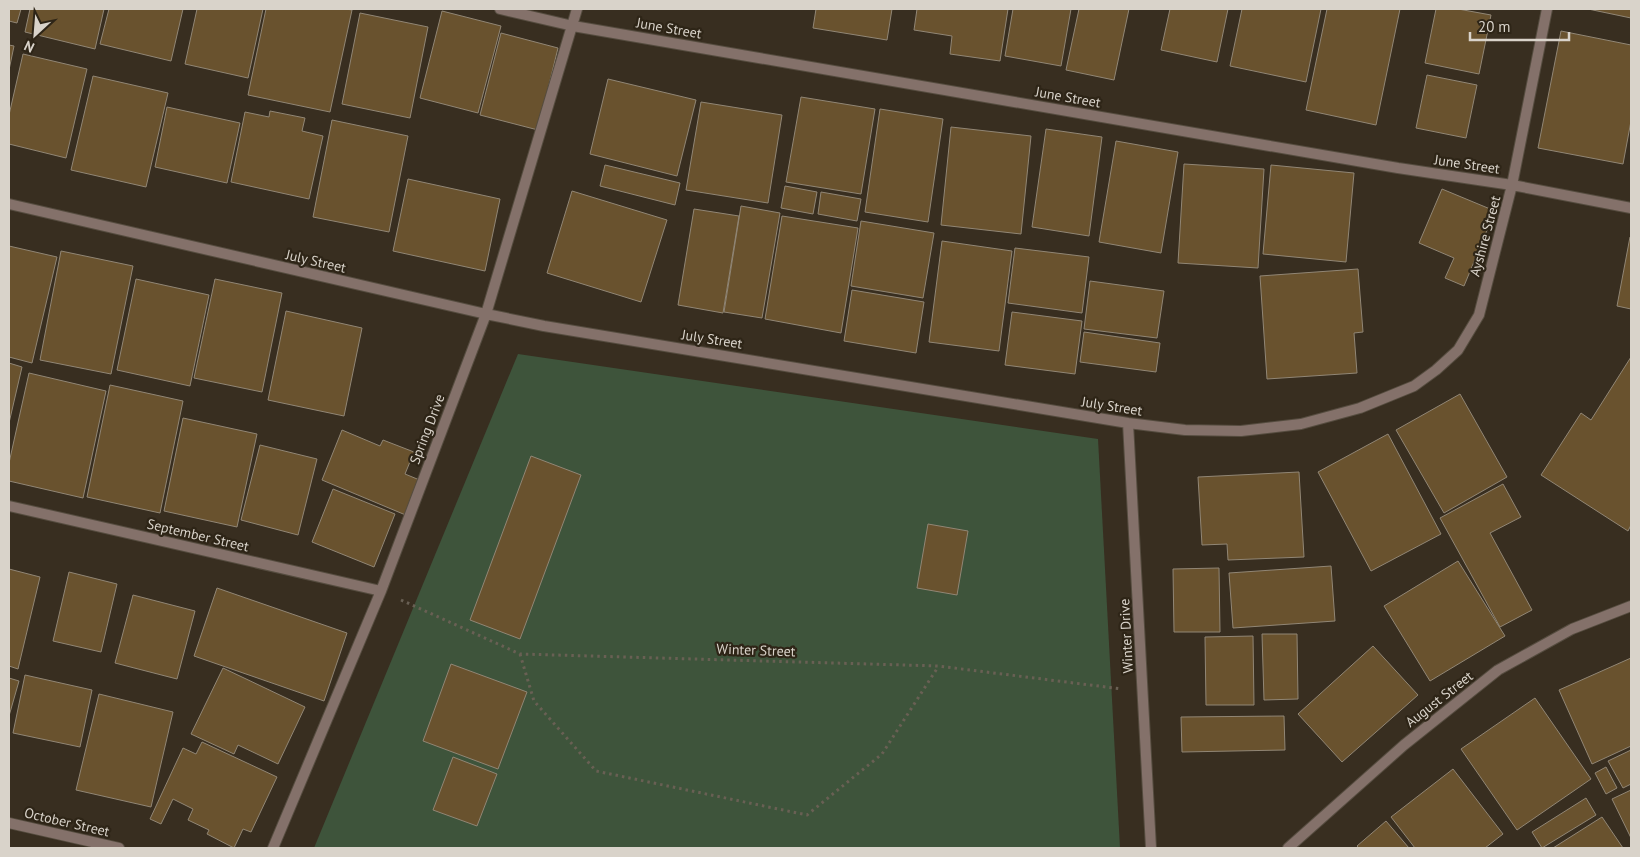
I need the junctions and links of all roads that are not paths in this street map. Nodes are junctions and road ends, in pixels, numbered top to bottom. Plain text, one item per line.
1 (500, 9) edge
2 (577, 9) edge
3 (1547, 9) edge
4 (572, 26) junction
5 (1512, 185) junction
6 (9, 204) edge
7 (1631, 208) edge
8 (486, 314) junction
9 (1414, 386) joint
10 (1128, 423) junction
11 (9, 506) edge
12 (380, 591) junction
13 (1631, 606) edge
14 (9, 823) edge
15 (119, 848) edge
16 (273, 848) edge
17 (1151, 848) edge
18 (1288, 848) edge

1 - 4 street, June Street
2 - 4 street, Spring Drive
3 - 5 street, Ayshire Street
4 - 5 street, June Street
4 - 8 street, Spring Drive
5 - 7 street, June Street
5 - 9 street, Ayshire Street
6 - 8 street, July Street
8 - 10 street, July Street
8 - 12 street, Spring Drive
9 - 10 street, July Street
10 - 17 street, Winter Drive
11 - 12 street, September Street
12 - 16 street, Spring Drive
13 - 18 street, August Street
14 - 15 street, October Street

